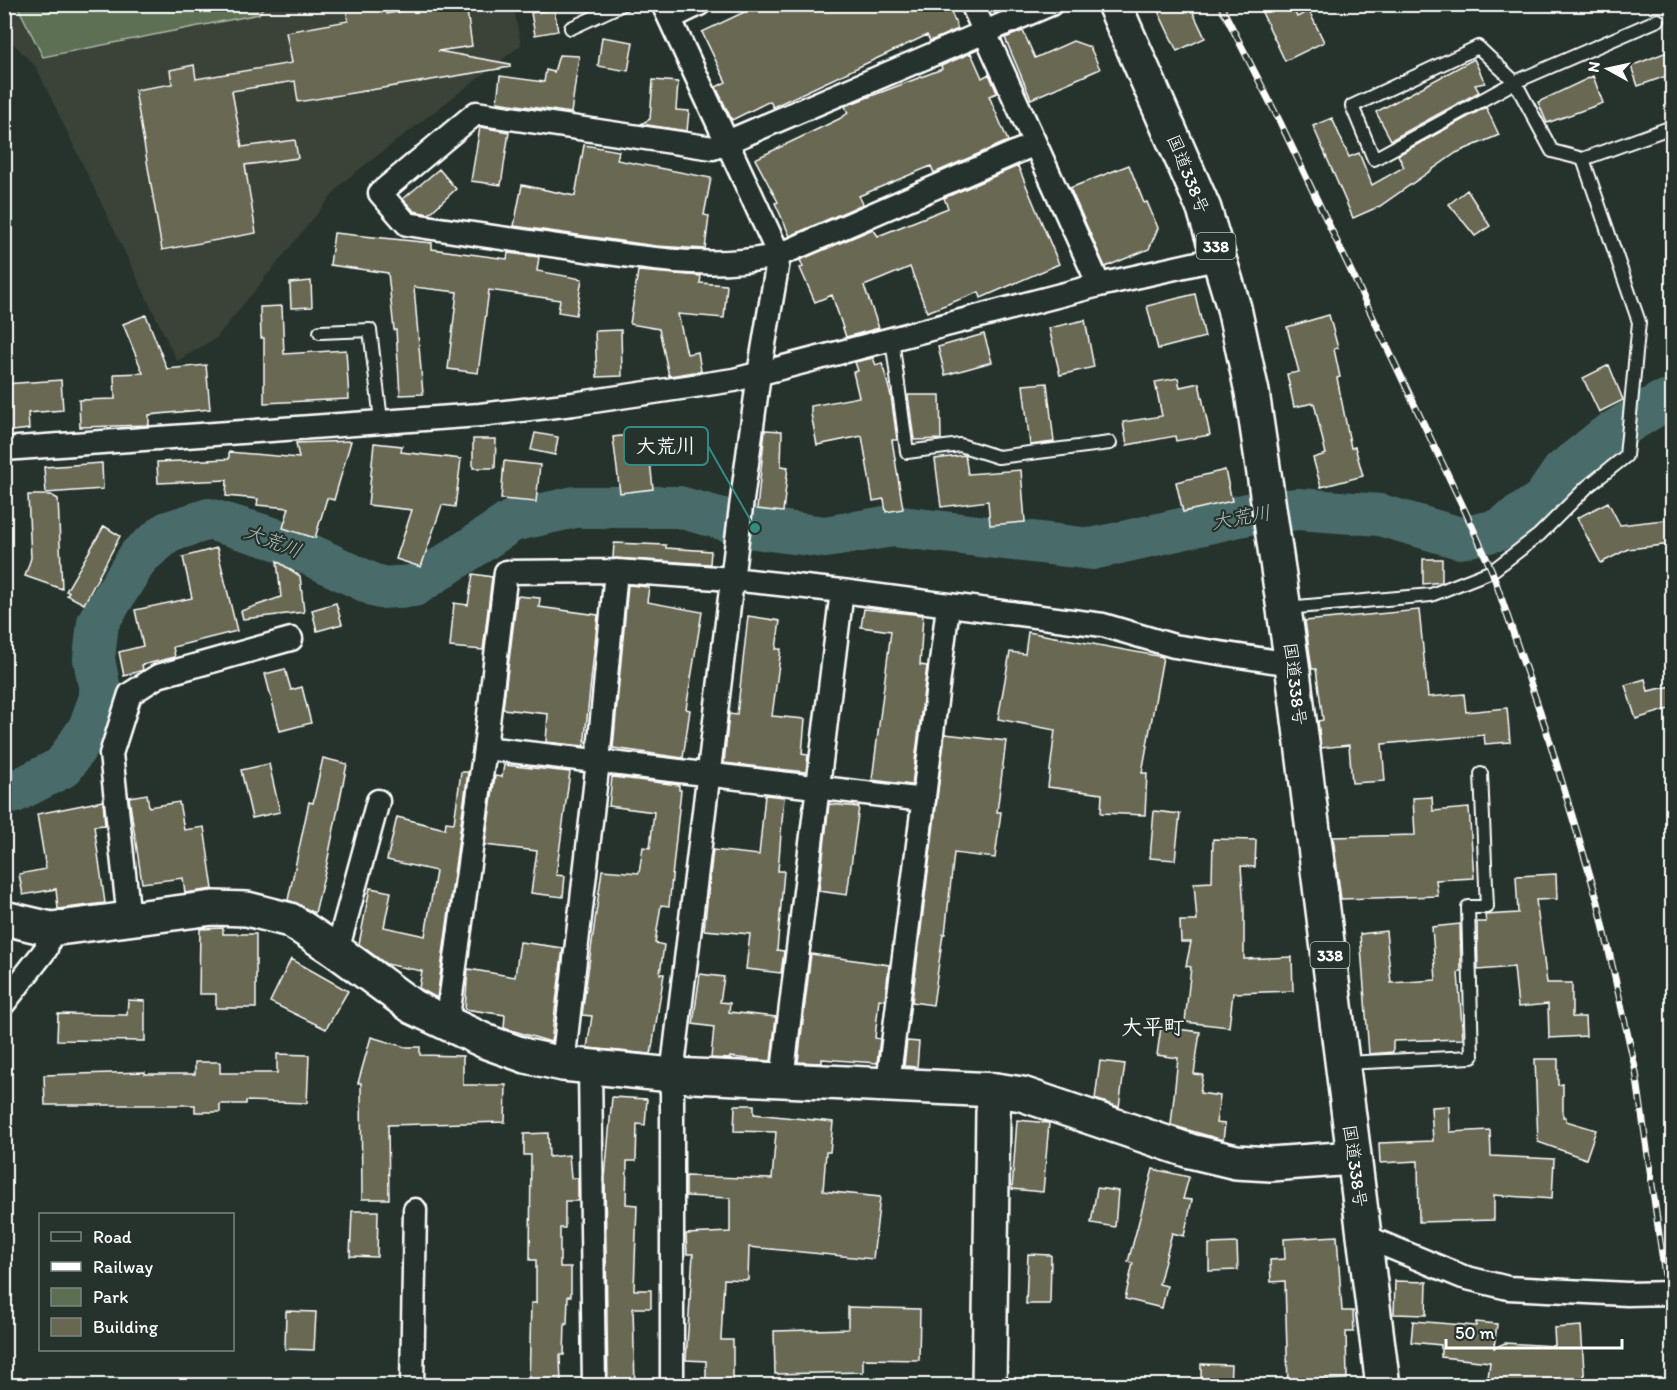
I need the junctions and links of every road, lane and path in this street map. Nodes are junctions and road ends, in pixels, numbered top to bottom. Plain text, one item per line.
1 (623, 4) edge
2 (699, 4) edge
3 (972, 4) edge
4 (1051, 4) edge
5 (1114, 4) edge
6 (666, 11) edge
7 (1658, 20) dead end
8 (571, 28) dead end
9 (983, 32) junction
10 (1515, 82) junction
11 (1672, 127) edge
12 (727, 142) junction
13 (1035, 144) junction
14 (1583, 159) junction
15 (779, 255) junction
16 (1220, 258) junction
17 (1099, 285) junction
18 (320, 332) dead end
19 (892, 339) junction
20 (759, 374) junction
21 (381, 420) junction
22 (1110, 443) dead end
23 (4, 449) edge
24 (616, 571) junction
25 (732, 579) junction
26 (842, 591) junction
27 (948, 606) junction
28 (1285, 608) junction
29 (291, 639) dead end
30 (1292, 664) junction
31 (485, 748) junction
32 (598, 761) junction
33 (707, 774) junction
34 (1481, 774) dead end
35 (818, 786) junction
36 (924, 800) junction
37 (378, 801) dead end
38 (4, 918) edge
39 (129, 919) junction
40 (51, 929) junction
41 (337, 951) junction
42 (4, 1003) edge
43 (447, 1024) junction
44 (1343, 1063) junction
45 (577, 1065) junction
46 (672, 1075) junction
47 (782, 1079) junction
48 (888, 1083) junction
49 (996, 1090) junction
50 (1353, 1158) junction
51 (415, 1210) dead end
52 (1366, 1237) junction
53 (1672, 1293) edge
54 (412, 1386) edge
55 (594, 1386) edge
56 (672, 1386) edge
57 (989, 1386) edge
58 (1383, 1386) edge

1 - 8 lane
2 - 6 street
3 - 9 street
4 - 9 street
5 - 16 main road, 国道338号 / 338
6 - 12 street
7 - 10 lane
9 - 12 street
9 - 13 street
10 - 10 lane
10 - 14 lane
11 - 14 lane
12 - 15 street
12 - 15 street
13 - 15 street
13 - 17 street
14 - 28 lane
15 - 20 street
16 - 17 street
16 - 28 main road, 国道338号 / 338
17 - 19 street
18 - 21 lane
19 - 20 street
19 - 22 lane
20 - 21 street
20 - 25 street
21 - 23 street
24 - 25 street
24 - 31 street
24 - 32 street
25 - 26 street
25 - 33 street
26 - 27 street
26 - 35 street
27 - 30 street
27 - 36 street
28 - 30 main road, 国道338号 / 338
29 - 39 street
30 - 44 main road, 国道338号 / 338
31 - 32 street
31 - 43 street
32 - 33 street
32 - 45 street
33 - 35 street
33 - 46 street
34 - 44 lane
35 - 36 street
35 - 47 street
36 - 48 street
37 - 41 street
38 - 40 main road
39 - 40 main road
39 - 41 main road
40 - 42 street
41 - 43 main road
43 - 45 main road
44 - 50 main road, 国道338号 / 338
45 - 46 main road
45 - 55 street
46 - 47 main road
46 - 56 street
47 - 48 main road
48 - 49 main road
49 - 50 main road
49 - 57 main road
50 - 52 main road, 国道338号 / 338
51 - 54 street
52 - 53 street
52 - 58 main road, 国道338号 / 338

